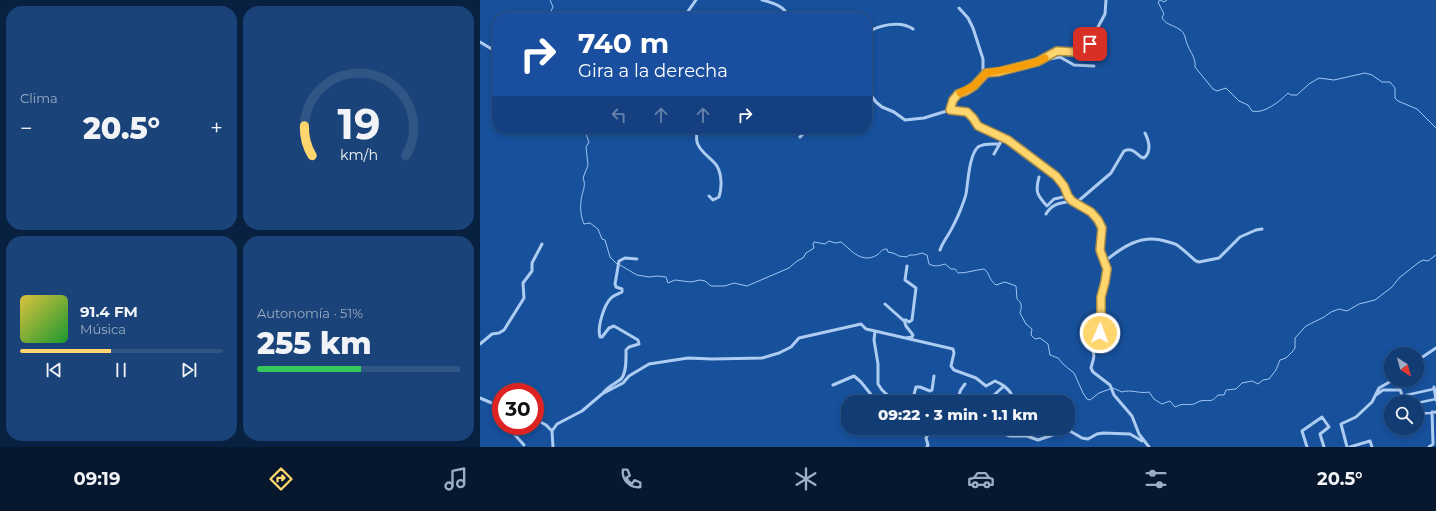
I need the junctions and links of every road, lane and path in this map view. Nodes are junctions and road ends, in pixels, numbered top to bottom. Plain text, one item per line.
1 (696, 0) edge
2 (762, 0) edge
3 (1106, 0) edge
4 (959, 8) dead end
5 (688, 12) edge
6 (786, 12) edge
7 (913, 29) dead end
8 (872, 30) edge
9 (480, 42) edge
10 (492, 49) edge
11 (1043, 60) junction
12 (1094, 66) dead end
13 (983, 77) junction
14 (872, 97) edge
15 (950, 110) junction
16 (1145, 133) dead end
17 (697, 134) edge
18 (803, 134) edge
19 (800, 137) dead end
20 (1003, 138) junction
21 (999, 144) junction
22 (994, 154) dead end
23 (1039, 178) dead end
24 (710, 196) dead end
25 (1068, 196) junction
26 (1072, 201) junction
27 (1076, 203) junction
28 (1046, 214) dead end
29 (1262, 230) dead end
30 (542, 244) dead end
31 (940, 250) dead end
32 (637, 259) dead end
33 (1104, 262) junction
34 (908, 266) dead end
35 (885, 304) dead end
36 (904, 321) junction
37 (875, 331) junction
38 (904, 338) junction
39 (480, 344) edge
40 (1436, 348) edge
41 (1424, 357) edge
42 (934, 376) dead end
43 (965, 384) dead end
44 (833, 385) dead end
45 (1384, 385) edge
46 (1004, 386) junction
47 (1434, 388) joint
48 (602, 394) junction
49 (871, 395) edge
50 (887, 395) edge
51 (914, 395) edge
52 (959, 395) edge
53 (994, 395) edge
54 (1011, 395) edge
55 (1402, 395) edge
56 (1406, 395) edge
57 (480, 398) edge
58 (1374, 398) junction
59 (1436, 399) edge
60 (1424, 401) edge
61 (492, 404) edge
62 (1432, 412) junction
63 (1436, 412) edge
64 (1424, 413) edge
65 (544, 424) edge
66 (552, 431) junction
67 (1075, 434) edge
68 (514, 435) edge
69 (928, 435) edge
70 (1007, 435) edge
71 (1052, 435) edge
72 (1145, 443) junction
73 (524, 445) dead end
74 (553, 447) edge
75 (927, 447) edge
76 (1149, 447) edge
77 (1307, 447) edge
78 (1324, 447) edge
79 (1347, 447) edge
80 (1350, 447) edge
81 (1372, 447) edge
82 (1429, 447) edge

1 - 5 street
2 - 6 street
3 - 11 street
4 - 13 street
7 - 8 street
9 - 10 street
11 - 12 street
11 - 13 street
13 - 15 street
14 - 15 street
15 - 20 street
16 - 27 street
17 - 24 street
18 - 19 street
20 - 21 street
20 - 25 street
21 - 22 street
21 - 31 street
23 - 25 street
25 - 26 street
26 - 27 street
26 - 28 street
27 - 33 street
29 - 33 street
30 - 39 street
32 - 48 street
33 - 72 street
34 - 36 street
35 - 36 street
36 - 38 street
37 - 38 street
37 - 48 street
37 - 50 street
38 - 46 street
40 - 41 street
42 - 51 street
43 - 52 street
44 - 49 street
45 - 58 street
46 - 53 street
46 - 54 street
47 - 56 street
47 - 59 street
48 - 66 street
55 - 58 street
57 - 61 street
58 - 79 street
59 - 60 street
62 - 63 street
62 - 64 street
62 - 82 street
65 - 66 street
66 - 74 street
67 - 72 street
68 - 73 street
69 - 75 street
70 - 71 street
72 - 76 street
77 - 78 street
80 - 81 street

